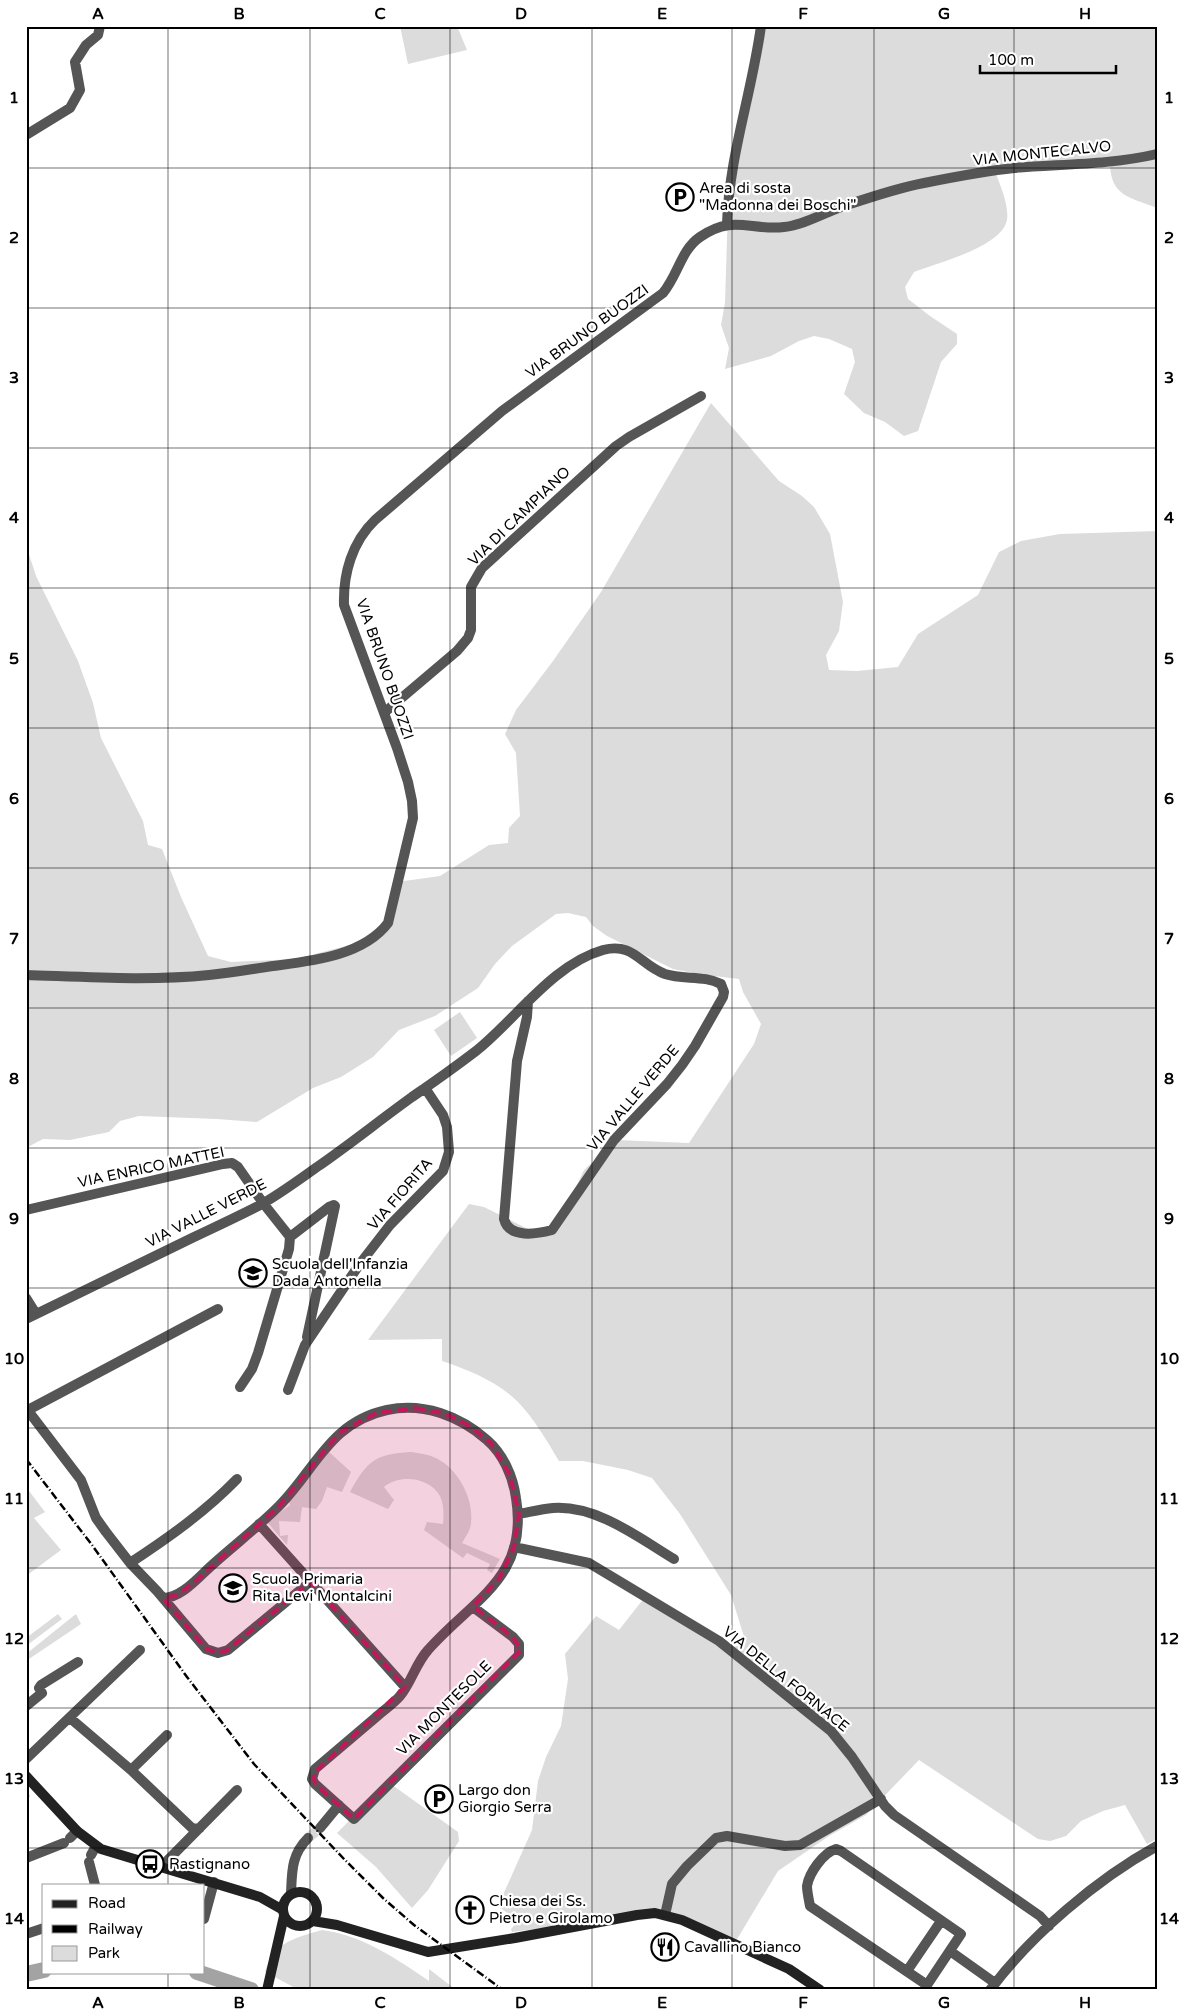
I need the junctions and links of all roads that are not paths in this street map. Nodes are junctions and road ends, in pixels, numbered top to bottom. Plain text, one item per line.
1 (100, 26) edge
2 (761, 26) edge
3 (26, 135) edge
4 (1157, 154) edge
5 (727, 224) junction
6 (702, 396) dead end
7 (385, 712) junction
8 (26, 975) edge
9 (528, 1001) junction
10 (426, 1088) junction
11 (263, 1203) junction
12 (26, 1210) edge
13 (290, 1237) junction
14 (26, 1298) edge
15 (218, 1309) dead end
16 (36, 1314) junction
17 (26, 1319) edge
18 (305, 1345) junction
19 (240, 1387) dead end
20 (288, 1390) dead end
21 (27, 1409) edge
22 (237, 1479) dead end
23 (519, 1514) junction
24 (259, 1524) junction
25 (514, 1548) junction
26 (674, 1559) dead end
27 (130, 1563) junction
28 (310, 1582) junction
29 (163, 1598) junction
30 (473, 1607) junction
31 (140, 1650) dead end
32 (78, 1662) dead end
33 (405, 1687) junction
34 (26, 1706) edge
35 (70, 1718) junction
36 (167, 1735) dead end
37 (26, 1760) edge
38 (131, 1770) junction
39 (26, 1776) edge
40 (237, 1790) dead end
41 (880, 1799) junction
42 (339, 1805) junction
43 (200, 1828) junction
44 (320, 1828) tunnel mouth
45 (70, 1837) junction
46 (308, 1838) tunnel mouth
47 (1157, 1846) edge
48 (92, 1854) junction
49 (26, 1858) edge
50 (161, 1867) junction
51 (214, 1882) junction
52 (96, 1884) edge
53 (289, 1896) junction
54 (260, 1897) junction
55 (318, 1909) junction
56 (284, 1913) junction
57 (665, 1915) junction
58 (205, 1916) edge
59 (313, 1921) junction
60 (941, 1921) junction
61 (337, 1925) junction
62 (299, 1926) junction
63 (1049, 1926) junction
64 (42, 1929) edge
65 (26, 1934) edge
66 (279, 1938) junction
67 (950, 1951) junction
68 (907, 1972) junction
69 (992, 1986) edge
70 (267, 1990) edge
71 (820, 1990) edge

1 - 3 street
2 - 5 street
4 - 5 street, VIA MONTECALVO
5 - 7 street, VIA BRUNO BUOZZI
6 - 7 street, VIA DI CAMPIANO
7 - 8 street, VIA BRUNO BUOZZI
9 - 9 street, VIA VALLE VERDE
9 - 10 street, VIA VALLE VERDE
10 - 11 street, VIA VALLE VERDE
10 - 18 street, VIA FIORITA
11 - 12 street, VIA ENRICO MATTEI
11 - 13 street
11 - 16 street, VIA VALLE VERDE
13 - 18 street
13 - 19 street
14 - 16 street
15 - 21 street
16 - 17 street, VIA VALLE VERDE
18 - 20 street, VIA FIORITA
21 - 27 street
22 - 27 street
23 - 24 street
23 - 25 street
23 - 26 street
24 - 28 street
24 - 29 street
25 - 30 street
25 - 41 street, VIA DELLA FORNACE
27 - 29 street
28 - 29 street
28 - 33 street
30 - 33 street
30 - 42 street, VIA MONTESOLE
31 - 35 street
32 - 34 street
33 - 42 street
35 - 37 street
35 - 38 street
36 - 38 street
38 - 43 street
39 - 45 main road
40 - 43 street
41 - 57 street
41 - 63 street, VIA DELLA FORNACE
42 - 44 street
43 - 50 street
45 - 48 main road
45 - 49 street
46 - 53 street
47 - 63 street
48 - 50 main road
48 - 52 street
50 - 51 main road
51 - 54 main road
51 - 58 street
53 - 54 main road
53 - 55 main road
53 - 56 main road
54 - 56 main road
55 - 59 main road
55 - 61 main road
56 - 62 main road
56 - 66 main road
57 - 61 main road
57 - 71 main road
59 - 61 main road
59 - 62 main road
60 - 67 street
60 - 68 street
60 - 68 street
62 - 66 main road
63 - 69 street
64 - 65 street
66 - 70 main road
67 - 68 street
67 - 69 street

